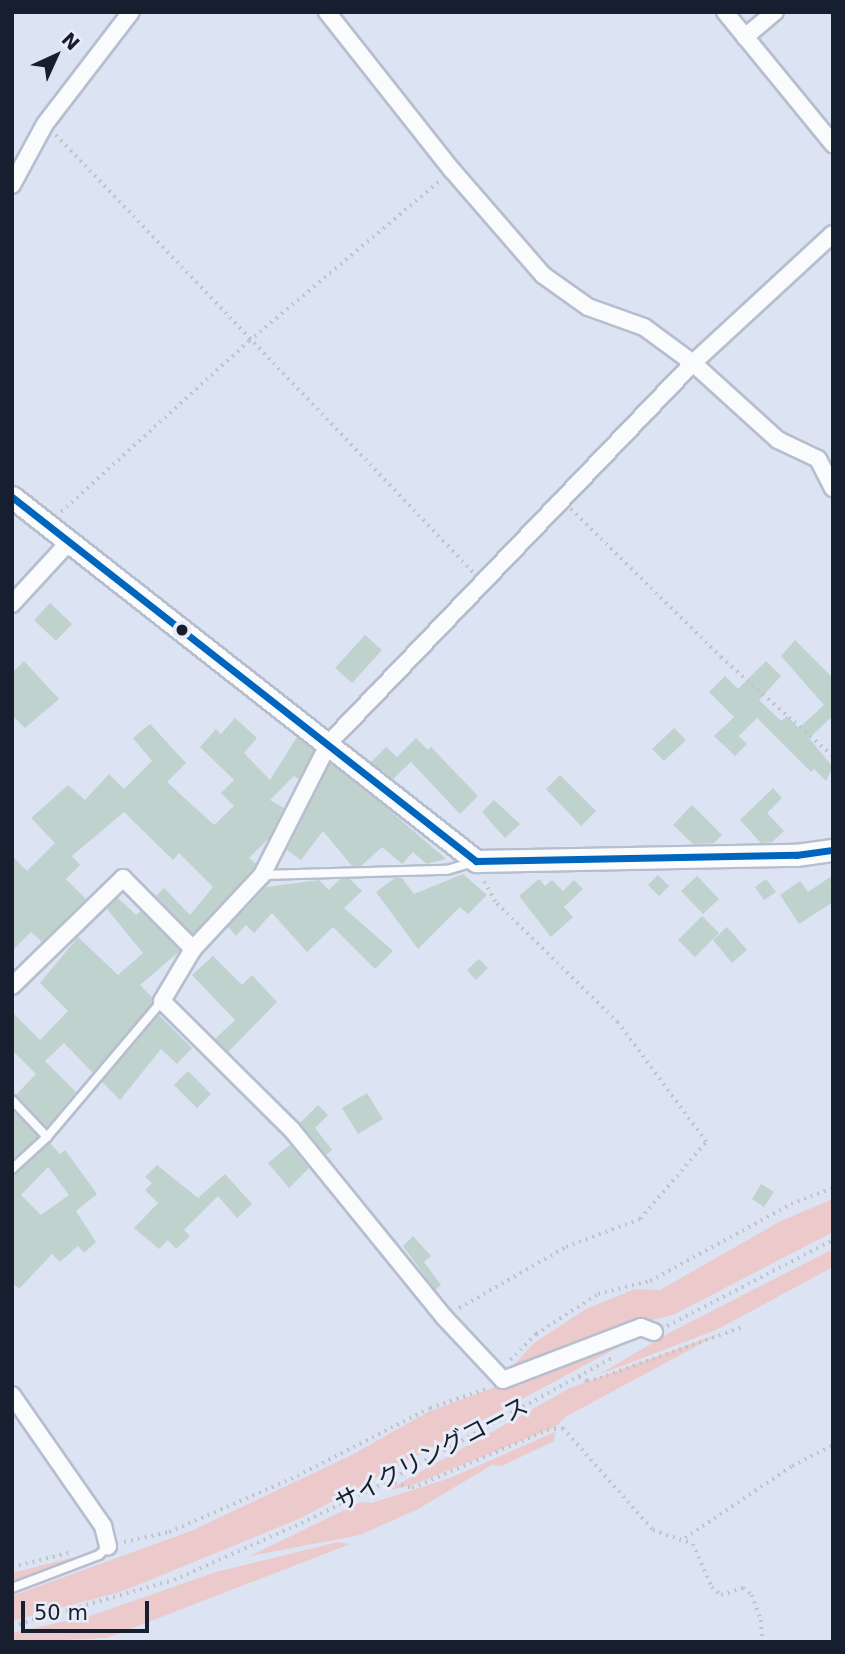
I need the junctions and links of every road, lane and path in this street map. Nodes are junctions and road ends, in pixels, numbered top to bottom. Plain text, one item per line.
1 (131, 12) edge
2 (327, 12) edge
3 (725, 12) edge
4 (775, 12) edge
5 (745, 37) junction
6 (45, 124) junction
7 (833, 144) edge
8 (452, 170) junction
9 (12, 185) edge
10 (833, 234) edge
11 (249, 341) junction
12 (693, 363) junction
13 (833, 488) edge
14 (12, 496) edge
15 (562, 500) junction
16 (46, 525) junction
17 (70, 541) junction
18 (481, 580) junction
19 (12, 604) edge
20 (329, 743) junction
21 (833, 756) edge
22 (833, 850) edge
23 (476, 861) junction
24 (262, 875) junction
25 (193, 949) junction
26 (12, 986) edge
27 (162, 1001) junction
28 (12, 1100) edge
29 (47, 1137) junction
30 (12, 1169) edge
31 (833, 1188) edge
32 (833, 1240) edge
33 (444, 1317) junction
34 (745, 1325) dead end
35 (654, 1332) joint
36 (620, 1352) dead end
37 (496, 1375) junction
38 (578, 1376) junction
39 (12, 1395) edge
40 (833, 1445) edge
41 (388, 1481) junction
42 (685, 1538) junction
43 (108, 1546) junction
44 (74, 1552) dead end
45 (12, 1567) edge
46 (12, 1588) edge
47 (12, 1626) edge
48 (762, 1642) edge

1 - 6 street
2 - 8 street
3 - 5 street
4 - 5 street
5 - 7 street
6 - 9 street
6 - 11 path
8 - 11 path
8 - 12 street
10 - 12 street
11 - 16 path
11 - 18 path
12 - 13 street
12 - 15 street
14 - 16 street
15 - 18 street
15 - 21 path
16 - 17 street
17 - 19 street
17 - 20 street
18 - 20 street
20 - 23 street
20 - 24 street
22 - 23 street
23 - 24 lane
23 - 33 path
24 - 25 street
25 - 26 street
25 - 27 street
27 - 29 lane
27 - 33 street
28 - 29 lane
29 - 30 lane
31 - 37 path
32 - 35 path
33 - 37 street
34 - 38 path
35 - 37 street
36 - 38 path, サイクリングコース
37 - 43 path
38 - 41 path, サイクリングコース
39 - 43 street
40 - 42 path
41 - 42 path
41 - 47 path, サイクリングコース
42 - 48 path
43 - 46 lane
44 - 45 path

